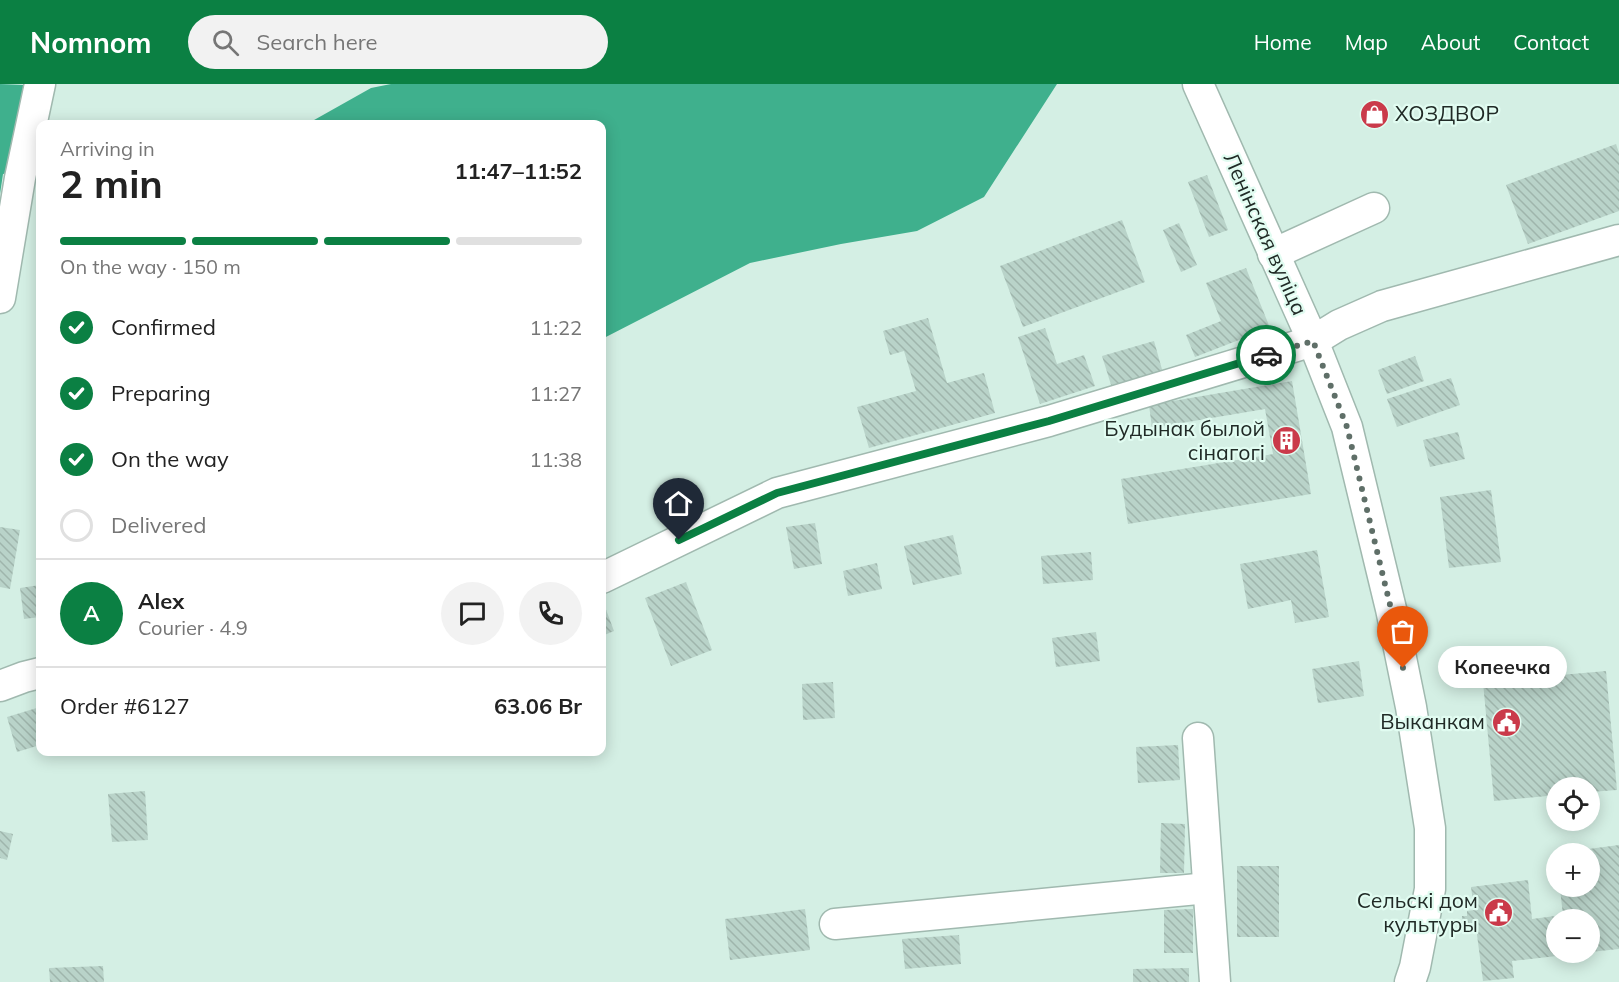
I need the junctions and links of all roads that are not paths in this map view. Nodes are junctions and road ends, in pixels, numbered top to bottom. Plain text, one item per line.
1 (40, 84) edge
2 (1198, 84) edge
3 (1374, 208) dead end
4 (1619, 240) edge
5 (1273, 254) junction
6 (0, 298) edge
7 (1313, 341) junction
8 (606, 576) edge
9 (36, 674) edge
10 (0, 686) edge
11 (1198, 738) dead end
12 (1208, 888) junction
13 (835, 924) dead end
14 (1215, 982) edge
15 (1410, 982) edge

1 - 6 street
2 - 5 street, Ленінская вуліца
3 - 5 street
4 - 7 street
5 - 7 street, Ленінская вуліца
7 - 8 street
7 - 15 street, Ленінская вуліца
9 - 10 street
11 - 12 street
12 - 13 street
12 - 14 street

